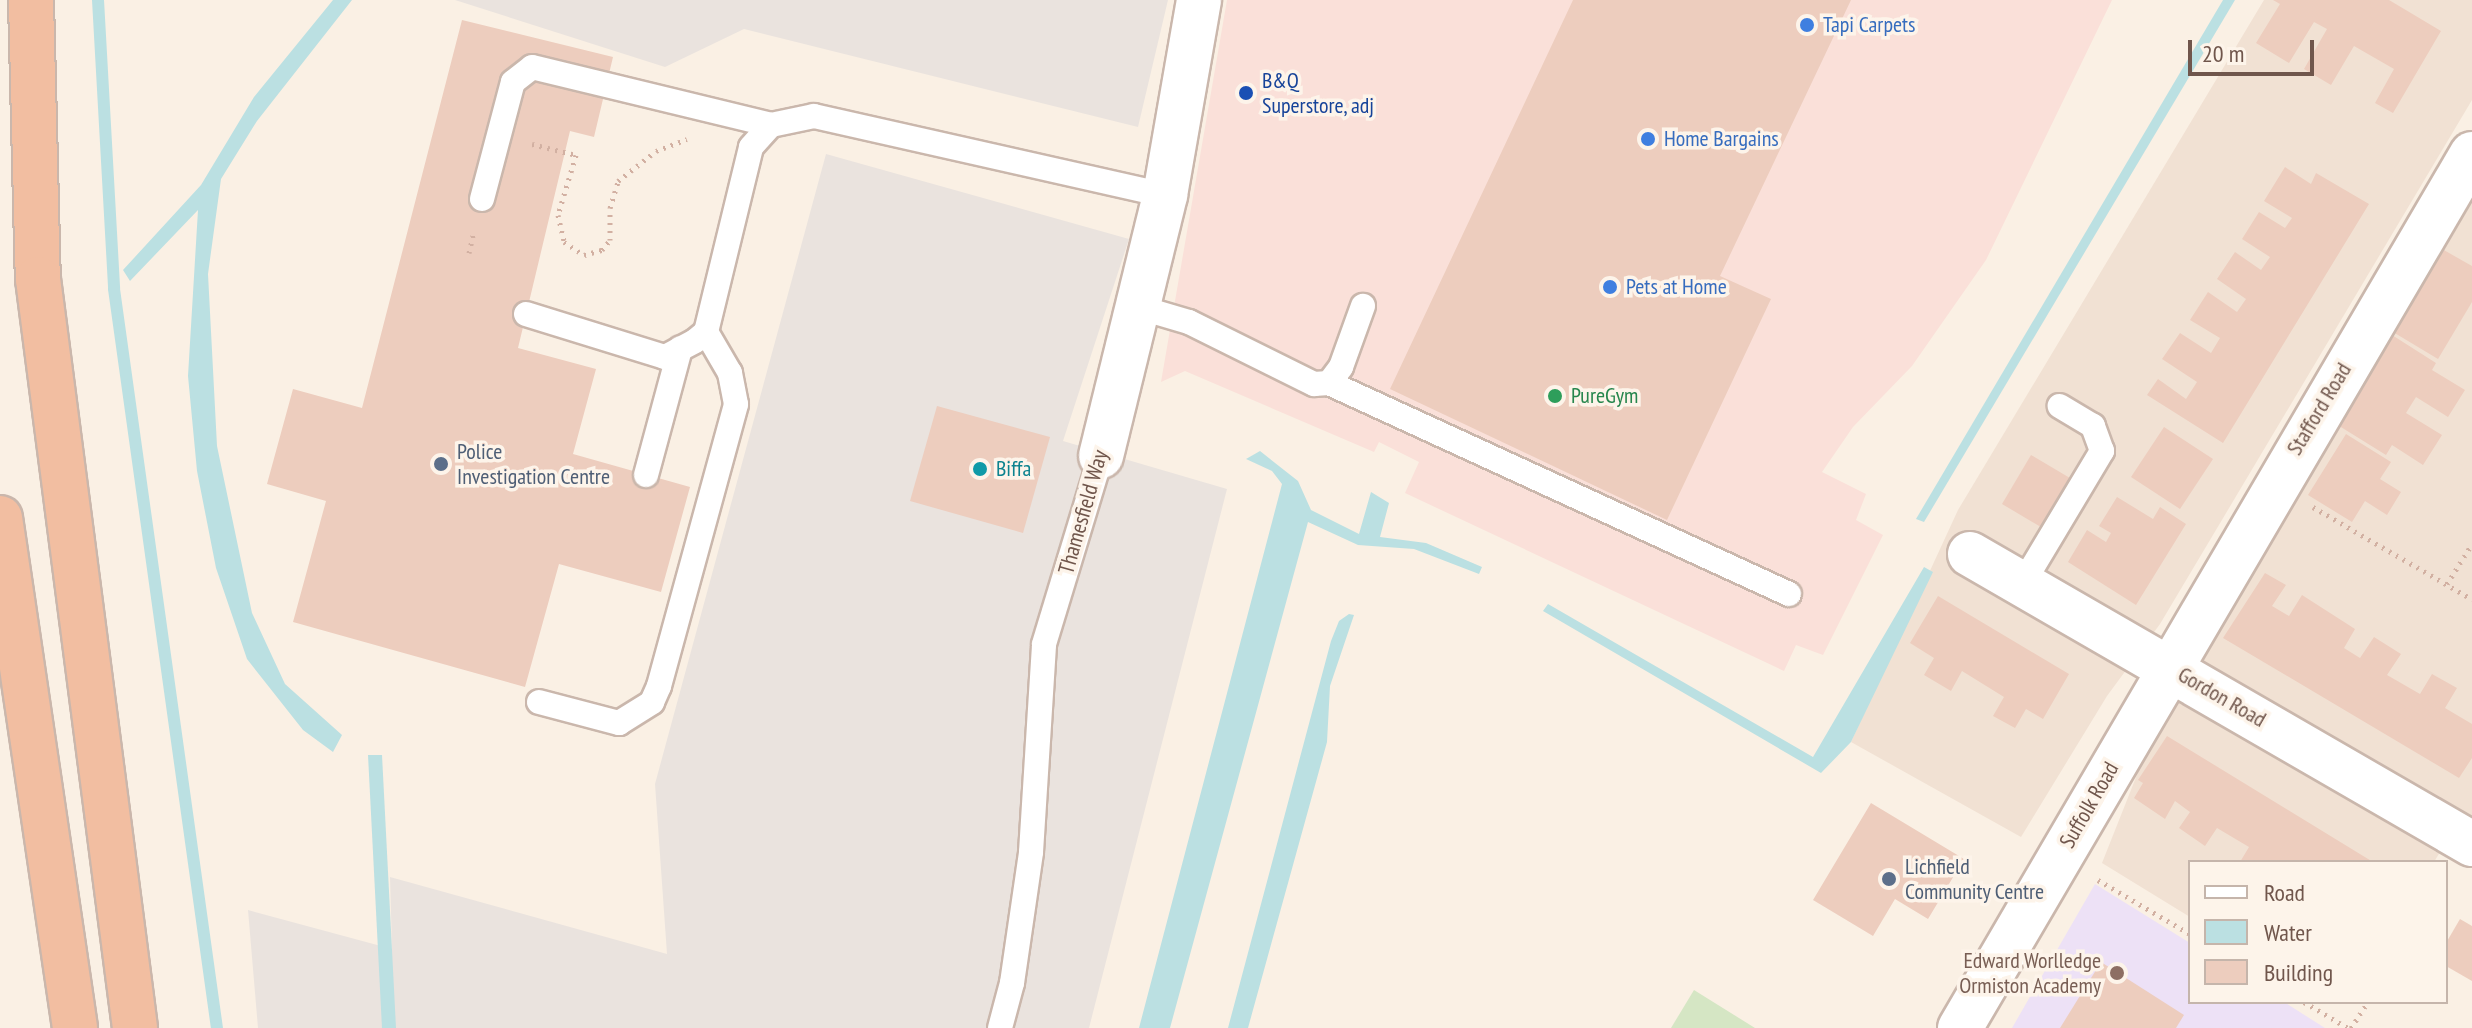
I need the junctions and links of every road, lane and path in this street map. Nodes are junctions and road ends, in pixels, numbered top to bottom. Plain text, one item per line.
1 (31, 0) edge
2 (1199, 0) edge
3 (717, 112) junction
4 (771, 125) junction
5 (499, 136) junction
6 (2472, 154) edge
7 (1165, 195) junction
8 (482, 199) dead end
9 (1363, 306) dead end
10 (1138, 307) junction
11 (526, 314) dead end
12 (706, 332) junction
13 (680, 349) junction
14 (1329, 383) junction
15 (2060, 406) dead end
16 (1101, 456) joint
17 (646, 475) dead end
18 (2274, 484) junction
19 (0, 518) edge
20 (2472, 544) edge
21 (1970, 554) dead end
22 (2023, 583) junction
23 (2447, 584) junction
24 (1789, 594) dead end
25 (2472, 599) edge
26 (2169, 665) junction
27 (539, 702) dead end
28 (2472, 844) edge
29 (2059, 857) junction
30 (2188, 933) edge
31 (2308, 1004) edge
32 (2367, 1004) edge
33 (75, 1028) edge
34 (135, 1028) edge
35 (1000, 1028) edge
36 (1960, 1028) edge
37 (2350, 1028) edge

1 - 34 highway
2 - 7 street, Thamesfield Way
3 - 4 lane
3 - 5 lane
3 - 5 path
4 - 7 lane
4 - 12 lane
5 - 8 lane
6 - 18 street, Stafford Road
7 - 10 street, Thamesfield Way
9 - 14 lane
10 - 14 lane
10 - 16 street, Thamesfield Way
11 - 13 lane
12 - 13 lane
12 - 27 lane
13 - 17 lane
14 - 24 lane
15 - 22 lane
16 - 35 lane, Thamesfield Way
18 - 23 path
18 - 26 street, Stafford Road
19 - 33 highway
20 - 23 path
21 - 22 street, Gordon Road
22 - 26 street, Gordon Road
23 - 25 path
26 - 28 street, Gordon Road
26 - 29 street, Suffolk Road
29 - 30 path
29 - 36 street, Suffolk Road
31 - 37 path
32 - 37 path

